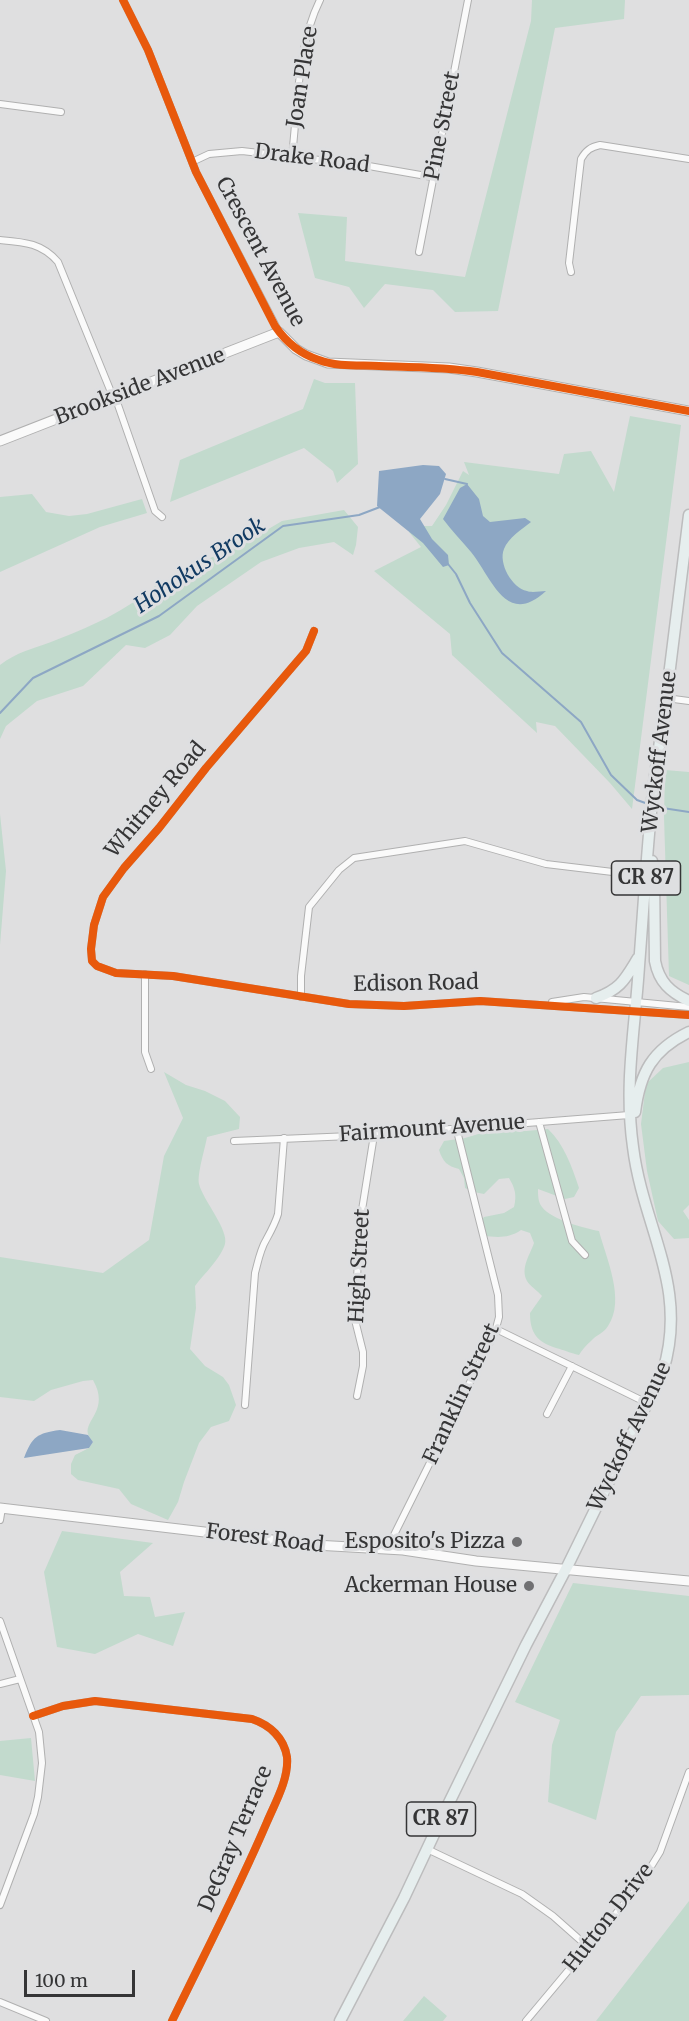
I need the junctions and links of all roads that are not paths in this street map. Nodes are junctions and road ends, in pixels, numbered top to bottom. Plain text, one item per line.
1 (123, 0) edge
2 (320, 0) edge
3 (468, 0) edge
4 (0, 105) edge
5 (61, 112) dead end
6 (292, 156) junction
7 (689, 159) edge
8 (192, 162) junction
9 (432, 177) junction
10 (0, 240) edge
11 (419, 252) dead end
12 (571, 272) dead end
13 (279, 332) junction
14 (113, 397) junction
15 (689, 411) edge
16 (0, 441) edge
17 (689, 515) edge
18 (162, 517) dead end
19 (686, 564) edge
20 (314, 631) dead end
21 (666, 698) junction
22 (689, 701) edge
23 (649, 843) junction
24 (646, 876) junction
25 (640, 955) junction
26 (145, 974) junction
27 (300, 997) junction
28 (596, 998) junction
29 (689, 1001) edge
30 (540, 1004) junction
31 (636, 1007) junction
32 (689, 1007) edge
33 (689, 1015) edge
34 (689, 1032) edge
35 (151, 1069) dead end
36 (629, 1115) junction
37 (539, 1122) junction
38 (456, 1127) junction
39 (374, 1135) junction
40 (284, 1138) junction
41 (632, 1140) junction
42 (234, 1141) dead end
43 (585, 1255) dead end
44 (496, 1329) junction
45 (572, 1366) junction
46 (357, 1396) dead end
47 (647, 1403) junction
48 (245, 1405) dead end
49 (547, 1414) dead end
50 (1, 1508) edge
51 (0, 1520) edge
52 (387, 1549) junction
53 (566, 1569) junction
54 (689, 1581) edge
55 (0, 1622) edge
56 (20, 1679) junction
57 (0, 1684) edge
58 (33, 1716) junction
59 (689, 1772) edge
60 (427, 1850) junction
61 (0, 1905) edge
62 (588, 1947) junction
63 (0, 2002) edge
64 (46, 2021) edge
65 (172, 2021) edge
66 (340, 2021) edge
67 (526, 2021) edge

1 - 8 street, Crescent Avenue
2 - 6 street, Joan Place
3 - 9 street, Pine Street
4 - 5 street
6 - 8 street, Drake Road
6 - 9 street, Drake Road
7 - 12 street
8 - 13 street, Crescent Avenue
9 - 11 street, Pine Street
10 - 14 street
13 - 14 street, Brookside Avenue
13 - 15 street, Crescent Avenue
14 - 16 street, Brookside Avenue
14 - 18 street
17 - 19 main road, Wyckoff Avenue / CR 87
19 - 21 main road, Wyckoff Avenue / CR 87
20 - 26 street, Whitney Road
21 - 22 street
21 - 23 main road, Wyckoff Avenue / CR 87
23 - 24 main road, Wyckoff Avenue / CR 87
23 - 29 main road
24 - 25 main road, Wyckoff Avenue / CR 87
24 - 27 street
25 - 28 main road
25 - 31 main road, Wyckoff Avenue / CR 87
26 - 27 street, Edison Road
26 - 35 street
27 - 30 street, Edison Road
28 - 30 street, Edison Road
28 - 31 street, Edison Road
30 - 31 street, Edison Road
31 - 32 street, Edison Road
31 - 33 street, Edison Road
31 - 36 main road, Wyckoff Avenue / CR 87
34 - 41 main road
36 - 37 street, Fairmount Avenue
36 - 41 main road, Wyckoff Avenue / CR 87
37 - 38 street, Fairmount Avenue
37 - 43 street
38 - 39 street, Fairmount Avenue
38 - 44 street, Franklin Street
39 - 40 street, Fairmount Avenue
39 - 46 street, High Street
40 - 42 street, Fairmount Avenue
40 - 48 street
41 - 47 main road, Wyckoff Avenue / CR 87
44 - 45 street
44 - 52 street, Franklin Street
45 - 47 street
45 - 49 street
47 - 53 main road, Wyckoff Avenue / CR 87
50 - 51 street
50 - 52 street, Forest Road
52 - 53 street, Forest Road
53 - 54 street, Forest Road
53 - 60 main road, Wyckoff Avenue / CR 87
55 - 56 street
56 - 57 street
56 - 58 street
58 - 61 street
58 - 65 street, DeGray Terrace
59 - 62 street, Hutton Drive
60 - 62 street
60 - 66 main road, Wyckoff Avenue / CR 87
62 - 67 street, Hutton Drive
63 - 64 street

